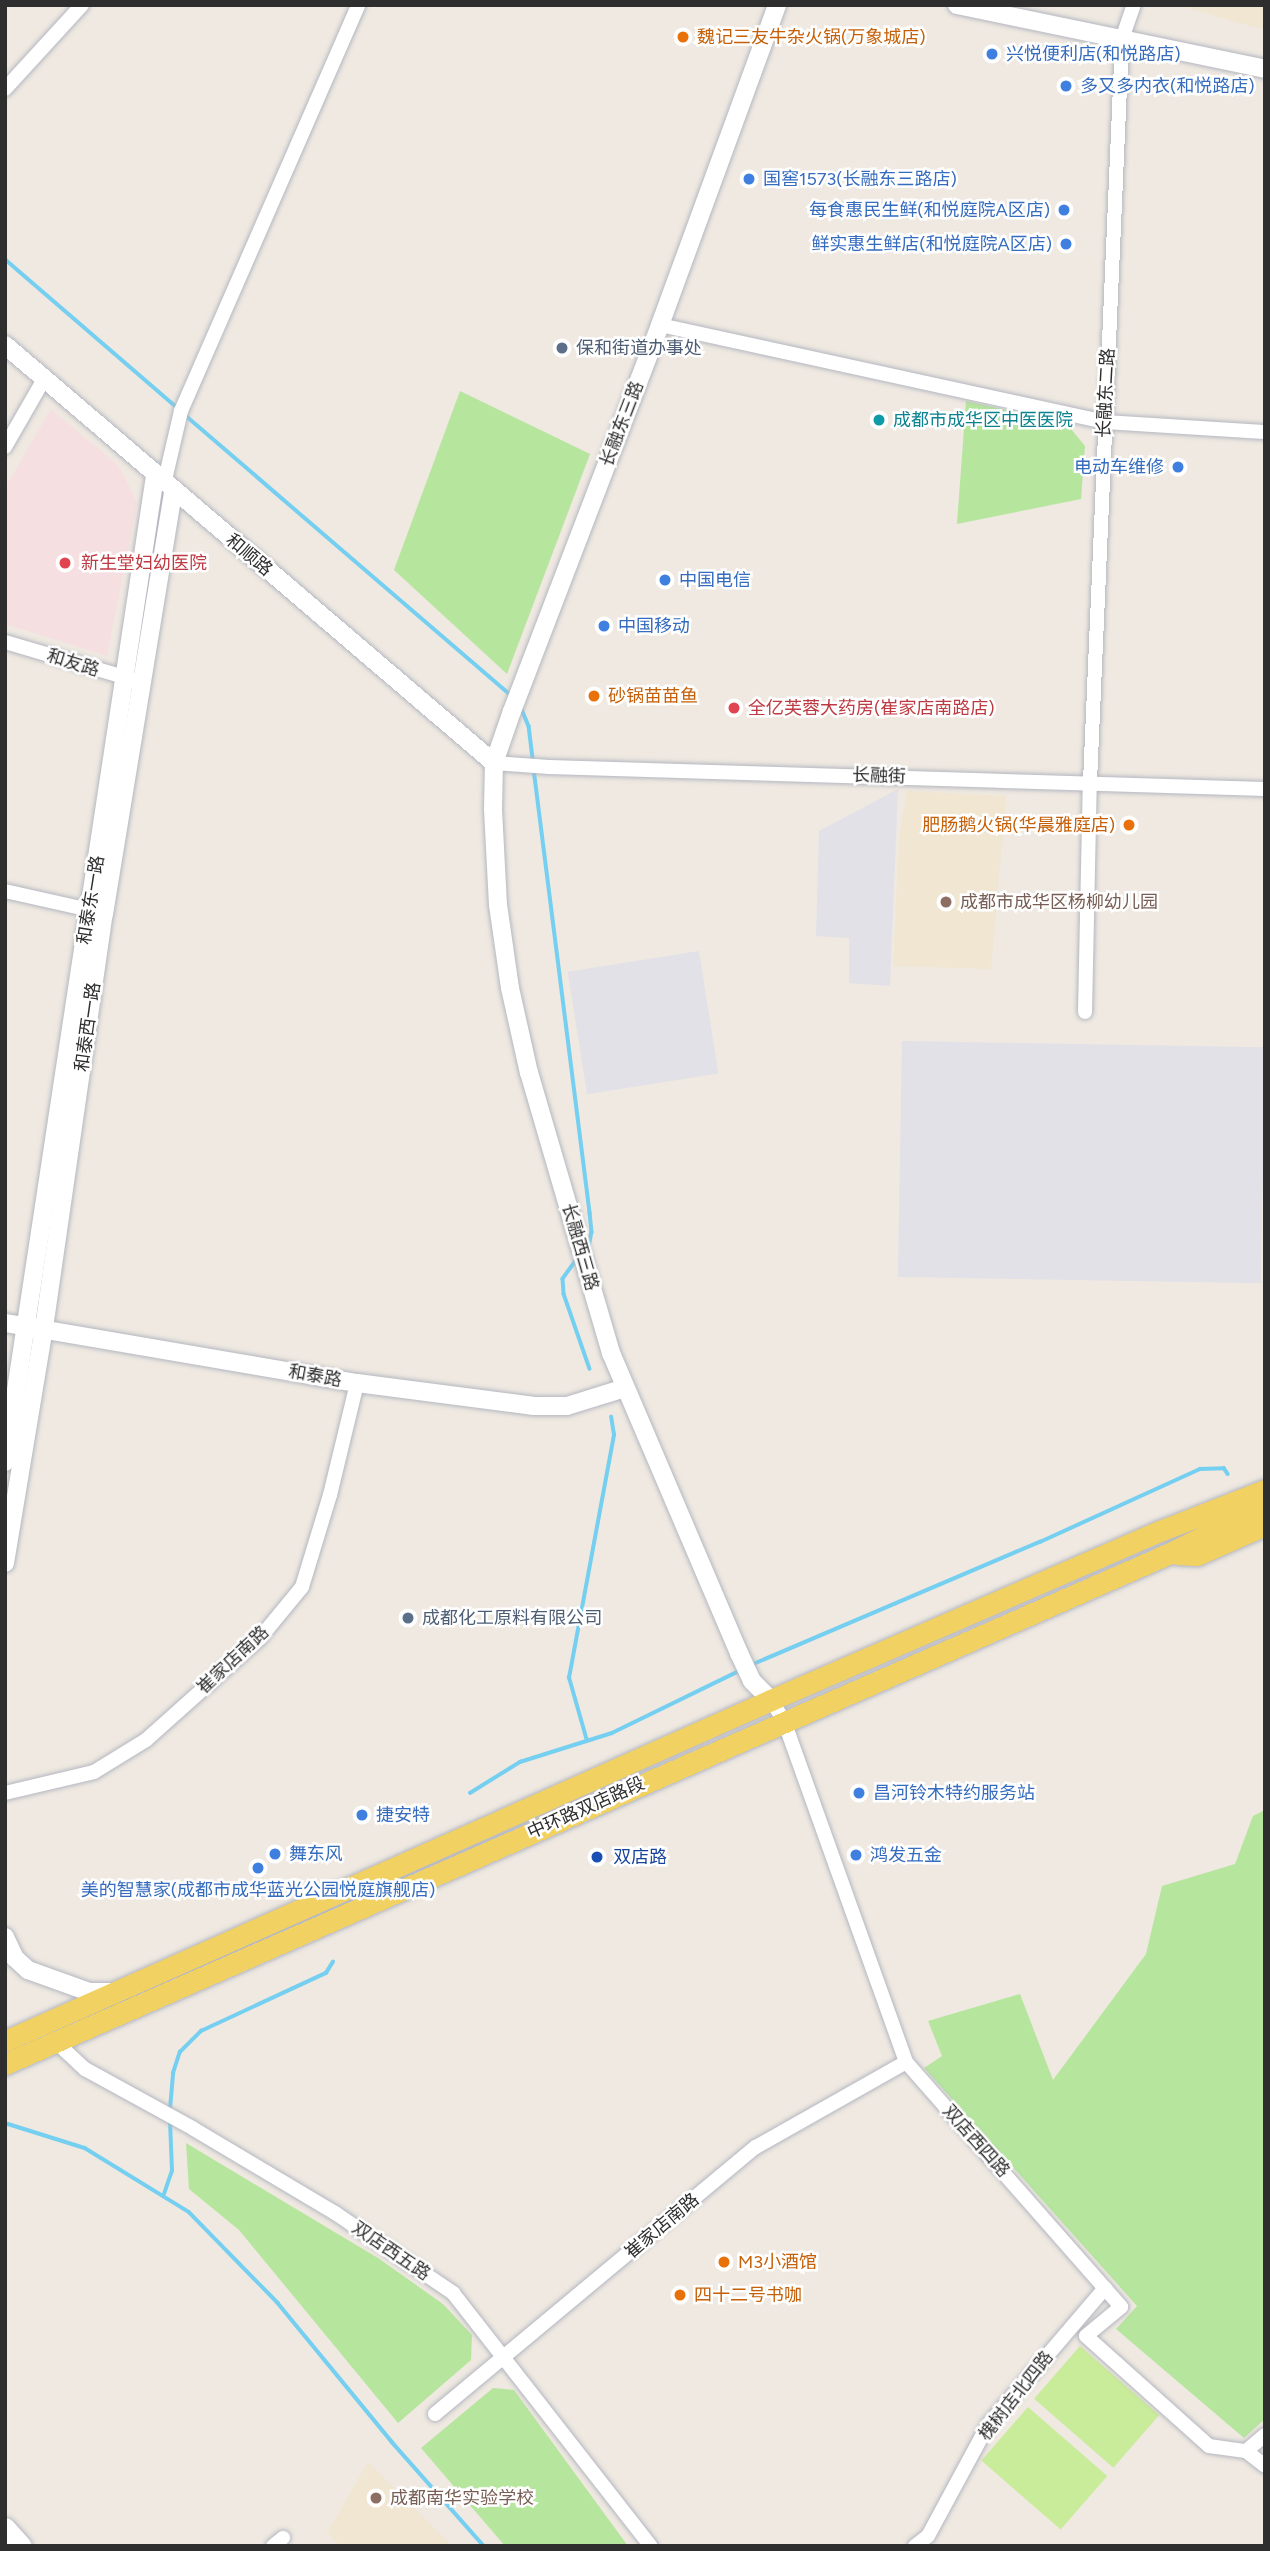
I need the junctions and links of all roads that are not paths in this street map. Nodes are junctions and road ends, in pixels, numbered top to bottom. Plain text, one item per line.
1 (82, 5) edge
2 (358, 5) edge
3 (777, 5) edge
4 (957, 5) edge
5 (1134, 5) edge
6 (1122, 39) junction
7 (1265, 69) edge
8 (5, 89) edge
9 (660, 325) junction
10 (5, 345) edge
11 (43, 381) junction
12 (1104, 422) junction
13 (1265, 432) edge
14 (5, 447) edge
15 (164, 484) junction
16 (5, 642) edge
17 (133, 680) junction
18 (494, 762) junction
19 (1090, 782) junction
20 (1265, 789) edge
21 (5, 891) edge
22 (97, 911) junction
23 (1085, 1012) dead end
24 (5, 1323) edge
25 (35, 1326) junction
26 (357, 1383) junction
27 (625, 1388) junction
28 (5, 1462) edge
29 (1263, 1491) edge
30 (1265, 1525) edge
31 (1168, 1554) junction
32 (5, 1563) edge
33 (771, 1700) junction
34 (784, 1720) junction
35 (5, 1793) edge
36 (5, 1937) edge
37 (120, 1992) junction
38 (5, 2041) edge
39 (56, 2042) junction
40 (906, 2062) junction
41 (5, 2064) edge
42 (1105, 2288) junction
43 (505, 2356) junction
44 (435, 2414) dead end
45 (1265, 2435) edge
46 (1246, 2451) junction
47 (1265, 2466) edge
48 (5, 2527) edge
49 (22, 2546) edge
50 (651, 2546) edge
51 (915, 2546) edge

1 - 8 street
2 - 15 street
3 - 9 street, 长融东三路
4 - 6 street
5 - 6 street, 长融东二路
6 - 7 street
6 - 12 street, 长融东二路
9 - 12 street
9 - 18 street, 长融东三路
10 - 11 street, 和顺路
11 - 14 street
11 - 15 street, 和顺路
12 - 13 street
12 - 19 street, 长融东二路
15 - 17 street, 和泰东一路
15 - 18 street, 和顺路
16 - 17 street, 和友路
17 - 22 street, 和泰东一路
18 - 19 street, 长融街
18 - 27 street, 长融西三路
19 - 20 street, 长融街
19 - 23 street, 长融东二路
21 - 22 street
22 - 25 street, 和泰东一路
24 - 25 street, 和泰路
25 - 26 street, 和泰路
25 - 28 street
25 - 32 street
26 - 27 street, 和泰路
26 - 35 street, 崔家店南路
27 - 33 street, 长融西三路
29 - 31 main road, 中环路双店路段
29 - 33 main road, 中环路双店路段
30 - 31 main road
31 - 34 main road, 中环路双店路段
33 - 34 street, 双店西四路
33 - 37 main road, 中环路双店路段
34 - 39 main road, 中环路双店路段
34 - 40 street, 双店西四路
36 - 37 street
37 - 38 main road, 中环路双店路段
39 - 41 main road, 中环路双店路段
39 - 43 street, 双店西五路
40 - 42 street, 双店西四路
40 - 43 street, 崔家店南路
42 - 46 street, 双店西四路
42 - 51 street, 槐树店北四路
43 - 44 street, 崔家店南路
43 - 50 street, 双店西五路
45 - 46 street
46 - 47 street
48 - 49 main road

